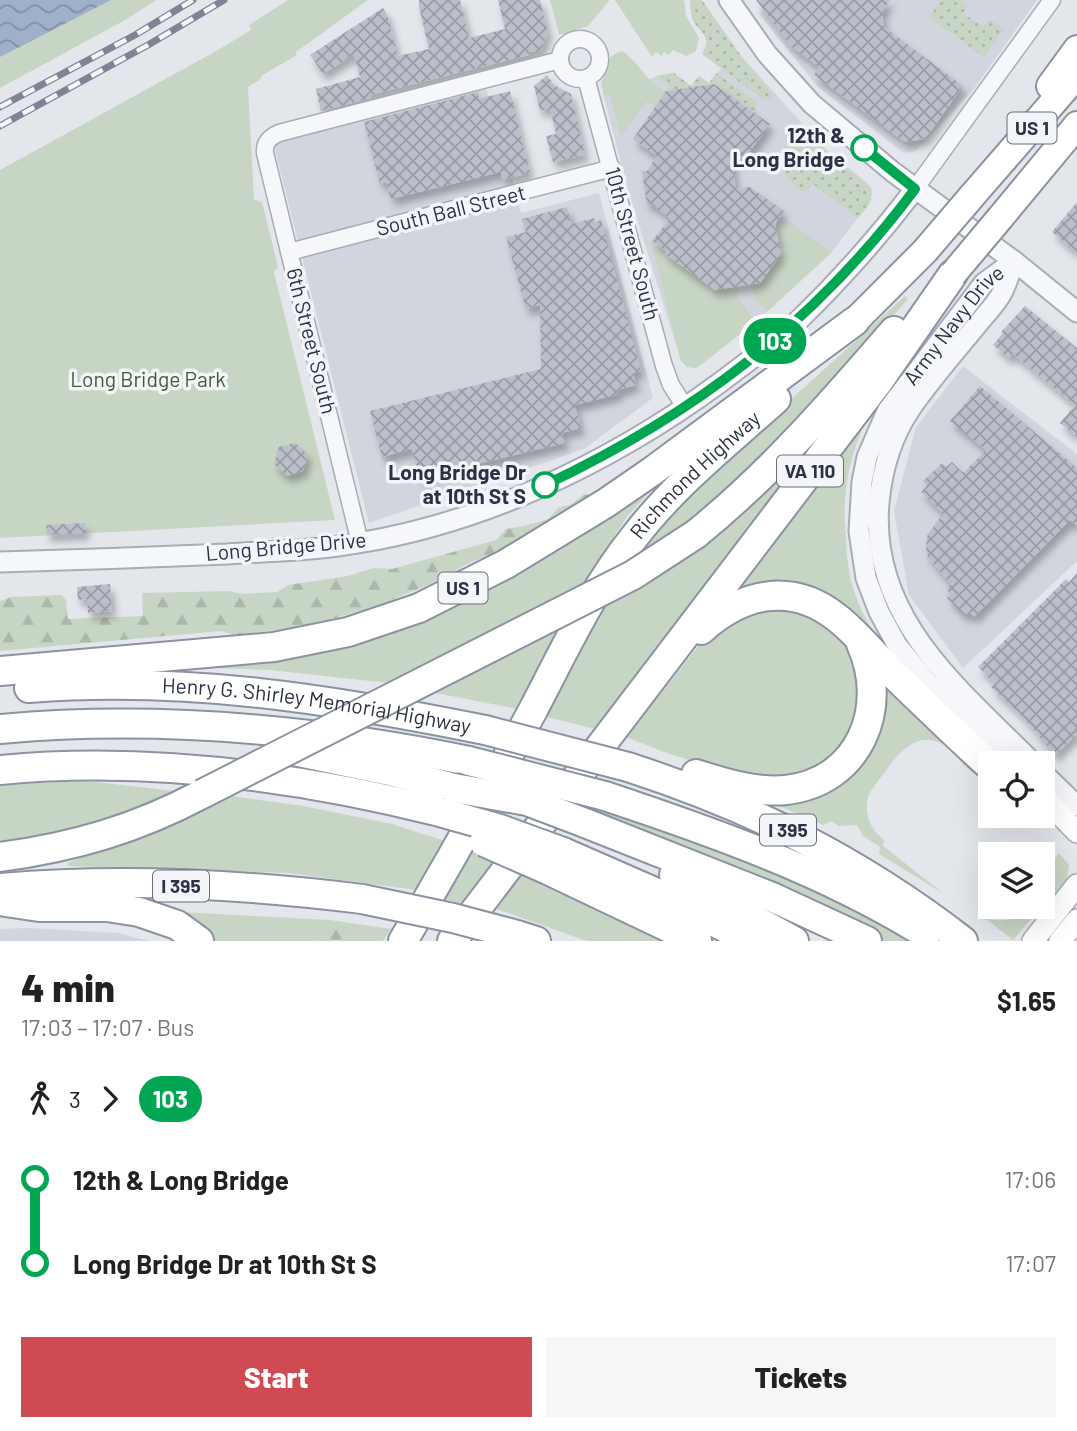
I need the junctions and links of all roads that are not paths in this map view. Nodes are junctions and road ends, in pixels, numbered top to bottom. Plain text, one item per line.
1 (729, 0) edge
2 (1052, 0) edge
3 (1077, 49) edge
4 (560, 60) junction
5 (1077, 75) edge
6 (586, 78) junction
7 (1077, 125) edge
8 (1077, 136) edge
9 (612, 168) junction
10 (1036, 174) junction
11 (980, 188) junction
12 (915, 189) junction
13 (289, 252) junction
14 (1014, 261) junction
15 (953, 274) junction
16 (1077, 312) edge
17 (855, 321) junction
18 (685, 407) junction
19 (360, 543) junction
20 (0, 562) edge
21 (887, 608) junction
22 (859, 639) junction
23 (662, 665) junction
24 (0, 671) edge
25 (0, 690) edge
26 (0, 729) edge
27 (0, 740) edge
28 (997, 751) edge
29 (1017, 751) edge
30 (978, 754) edge
31 (628, 767) junction
32 (0, 770) edge
33 (1055, 789) edge
34 (1055, 799) edge
35 (1077, 806) edge
36 (1077, 832) edge
37 (569, 844) junction
38 (0, 857) edge
39 (1077, 885) edge
40 (0, 888) edge
41 (0, 901) edge
42 (1077, 920) edge
43 (527, 939) edge
44 (199, 941) edge
45 (403, 941) edge
46 (452, 941) edge
47 (697, 941) edge
48 (751, 941) edge
49 (794, 941) edge
50 (867, 941) edge
51 (937, 941) edge
52 (962, 941) edge
53 (1033, 941) edge
54 (1060, 941) edge

1 - 12 street
2 - 12 street
3 - 11 highway
4 - 6 street
4 - 6 street
4 - 13 street, 6th Street South
5 - 11 highway, Richmond Highway / US 1
6 - 9 street, 10th Street South
7 - 10 highway, US 1
8 - 10 highway
9 - 13 street, South Ball Street
9 - 18 street, 10th Street South
10 - 15 highway, US 1, bridge
11 - 17 highway, Richmond Highway / US 1, bridge
12 - 14 street
12 - 18 street, Long Bridge Drive
13 - 19 street, 6th Street South
14 - 16 street
14 - 21 street, Army Navy Drive
15 - 23 highway, VA 110
15 - 38 highway, US 1, bridge
17 - 24 highway, US 1
17 - 45 highway, Richmond Highway
18 - 19 street, Long Bridge Drive
19 - 20 street, Long Bridge Drive
21 - 28 street, Army Navy Drive
21 - 29 street, Army Navy Drive
22 - 23 highway
22 - 30 highway
22 - 31 highway
23 - 46 highway, VA 110
25 - 31 highway, Henry G. Shirley Memorial Highway / I 395, bridge
26 - 51 highway, bridge
27 - 37 highway, bridge
31 - 52 highway, Henry G. Shirley Memorial Highway / I 395
32 - 37 highway, bridge
33 - 35 street, Army Navy Drive
34 - 36 main road, Army Navy Drive
37 - 47 highway
37 - 48 highway
37 - 49 highway
37 - 50 highway
39 - 53 main road
40 - 43 highway, I 395, bridge
41 - 44 highway
42 - 54 main road

